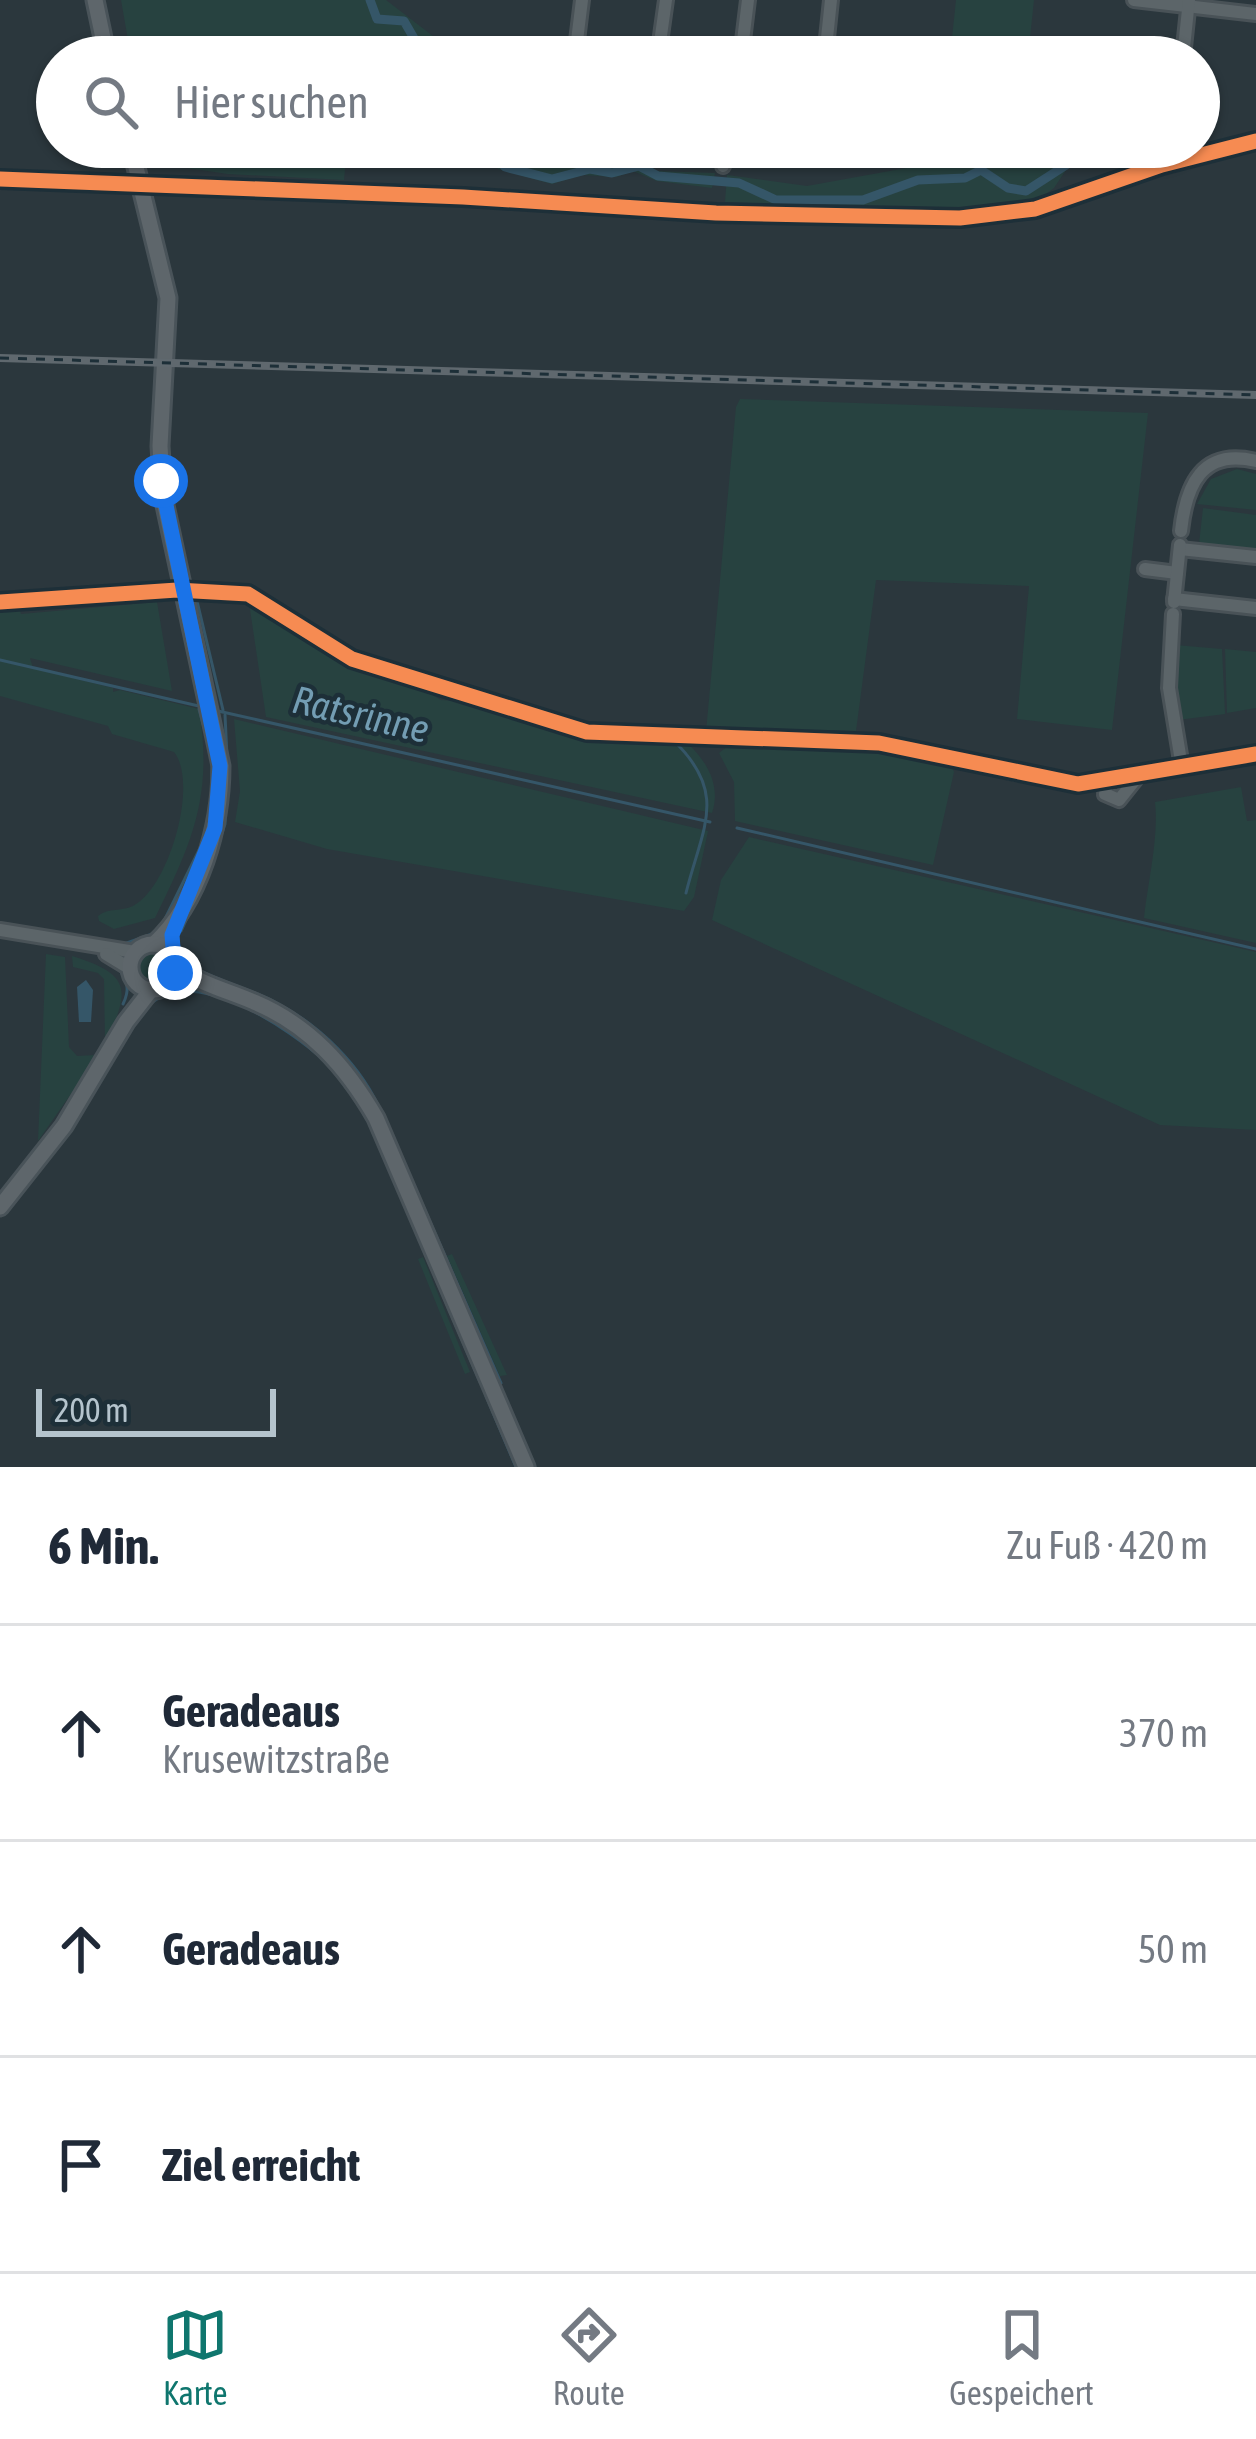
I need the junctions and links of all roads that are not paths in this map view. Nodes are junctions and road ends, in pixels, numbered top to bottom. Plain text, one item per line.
1 (95, 0) edge
2 (582, 0) edge
3 (666, 0) edge
4 (748, 0) edge
5 (831, 0) edge
6 (1134, 0) edge
7 (1189, 3) edge
8 (1256, 14) edge
9 (103, 36) edge
10 (578, 36) edge
11 (661, 36) edge
12 (744, 36) edge
13 (827, 36) edge
14 (1185, 36) edge
15 (1250, 143) edge
16 (1220, 151) edge
17 (136, 168) edge
18 (1151, 168) edge
19 (0, 179) edge
20 (141, 183) junction
21 (1256, 461) edge
22 (1180, 540) junction
23 (1256, 557) edge
24 (1145, 569) dead end
25 (1177, 573) junction
26 (184, 590) junction
27 (0, 602) edge
28 (1173, 606) junction
29 (1256, 608) edge
30 (1256, 754) edge
31 (1182, 767) junction
32 (1006, 770) dead end
33 (1139, 775) junction
34 (1107, 781) junction
35 (178, 914) junction
36 (0, 930) edge
37 (154, 944) junction
38 (172, 966) junction
39 (138, 973) junction
40 (0, 1207) edge
41 (526, 1467) edge

1 - 9 main road
2 - 10 street
3 - 11 street
4 - 12 street
5 - 13 street
6 - 7 street
7 - 8 street
7 - 14 street
15 - 16 street
17 - 20 main road
18 - 20 street
19 - 20 street
20 - 26 main road
21 - 22 street
22 - 23 street
22 - 25 street
24 - 25 street
25 - 28 street
26 - 27 street
26 - 35 main road
28 - 29 street
28 - 31 street
30 - 31 street
31 - 33 street
32 - 34 street
33 - 34 street
33 - 34 street
35 - 37 main road
35 - 38 main road
36 - 39 street
37 - 38 main road
37 - 39 main road
38 - 39 main road
38 - 41 main road
39 - 40 main road

